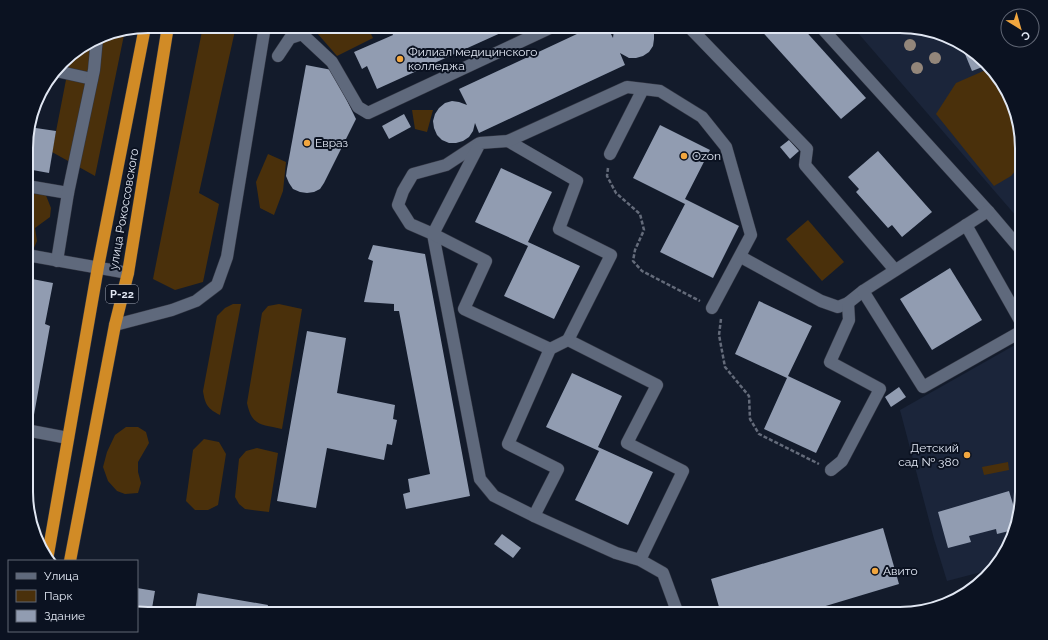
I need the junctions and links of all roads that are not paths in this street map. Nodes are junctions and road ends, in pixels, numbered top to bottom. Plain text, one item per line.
1 (144, 33) edge
2 (167, 33) edge
3 (264, 33) edge
4 (539, 33) edge
5 (695, 33) edge
6 (826, 33) edge
7 (96, 46) edge
8 (278, 56) dead end
9 (61, 72) edge
10 (92, 79) junction
11 (643, 89) junction
12 (508, 141) junction
13 (480, 143) junction
14 (610, 154) road end
15 (33, 187) edge
16 (68, 193) junction
17 (988, 211) junction
18 (966, 225) junction
19 (432, 234) junction
20 (1015, 243) edge
21 (33, 256) edge
22 (740, 257) junction
23 (56, 261) junction
24 (98, 267) junction
25 (895, 270) junction
26 (128, 272) junction
27 (863, 291) junction
28 (446, 301) junction
29 (848, 303) junction
30 (712, 308) road end
31 (464, 309) junction
32 (1015, 312) edge
33 (115, 325) junction
34 (1015, 335) edge
35 (568, 340) junction
36 (550, 349) junction
37 (33, 432) edge
38 (68, 438) junction
39 (831, 470) road end
40 (534, 516) junction
41 (49, 550) edge
42 (70, 560) edge
43 (640, 560) junction
44 (675, 607) edge

1 - 24 highway, улица Рокоссовского / Р-22
2 - 26 highway, улица Рокоссовского / Р-22
3 - 33 street
4 - 8 street
5 - 25 street
6 - 17 street
7 - 10 street
9 - 10 street
10 - 16 street
11 - 12 street
11 - 14 street
11 - 22 street
12 - 13 street
12 - 35 street
13 - 19 street
13 - 19 street
15 - 16 street
16 - 23 street
17 - 18 street
17 - 20 street
18 - 25 street
18 - 32 street
19 - 28 street
19 - 31 street
21 - 23 street
22 - 29 street
22 - 30 street
23 - 24 street
24 - 26 street
24 - 38 highway, улица Рокоссовского / Р-22
25 - 27 street
26 - 33 highway, улица Рокоссовского / Р-22
27 - 29 street
27 - 34 street
28 - 31 street
28 - 40 street
29 - 39 street
31 - 36 street
33 - 42 highway, улица Рокоссовского / Р-22
35 - 36 street
35 - 43 street
36 - 40 street
37 - 38 street
38 - 41 highway, улица Рокоссовского / Р-22
40 - 43 street
43 - 44 street

